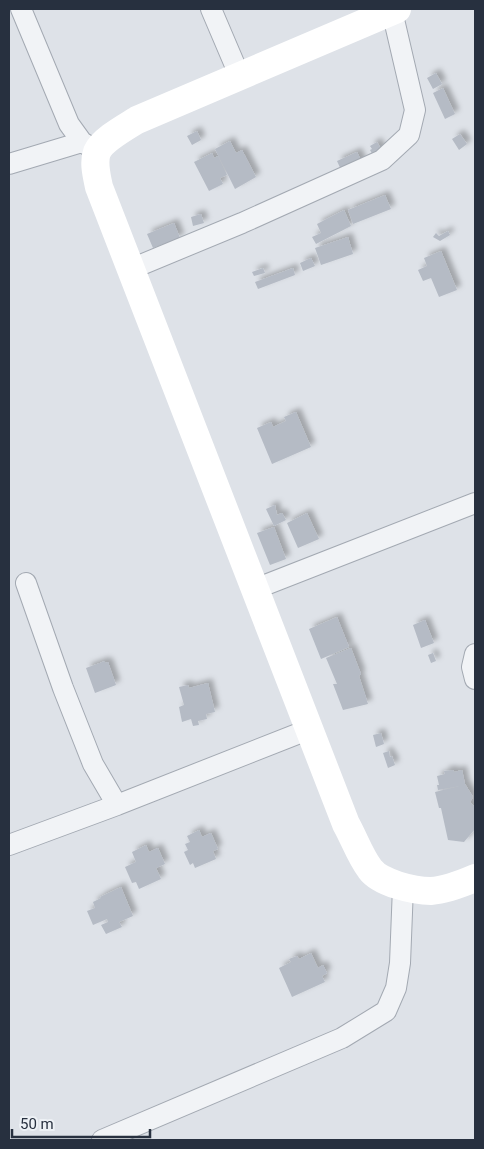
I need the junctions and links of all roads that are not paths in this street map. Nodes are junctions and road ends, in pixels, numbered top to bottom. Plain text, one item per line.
1 (21, 9) edge
2 (211, 9) edge
3 (395, 10) edge
4 (240, 77) junction
5 (90, 146) junction
6 (9, 164) edge
7 (130, 269) junction
8 (475, 503) edge
9 (26, 583) dead end
10 (256, 589) junction
11 (475, 654) edge
12 (475, 680) edge
13 (310, 729) junction
14 (117, 805) junction
15 (9, 845) edge
16 (475, 878) edge
17 (403, 887) junction
18 (102, 1140) edge

1 - 5 street
2 - 4 street
3 - 4 street
3 - 7 street
4 - 5 street
5 - 6 street
5 - 7 street
7 - 10 street
8 - 10 street
9 - 14 street
10 - 13 street
11 - 12 street
13 - 14 street
13 - 17 street
14 - 15 street
16 - 17 street
17 - 18 street

